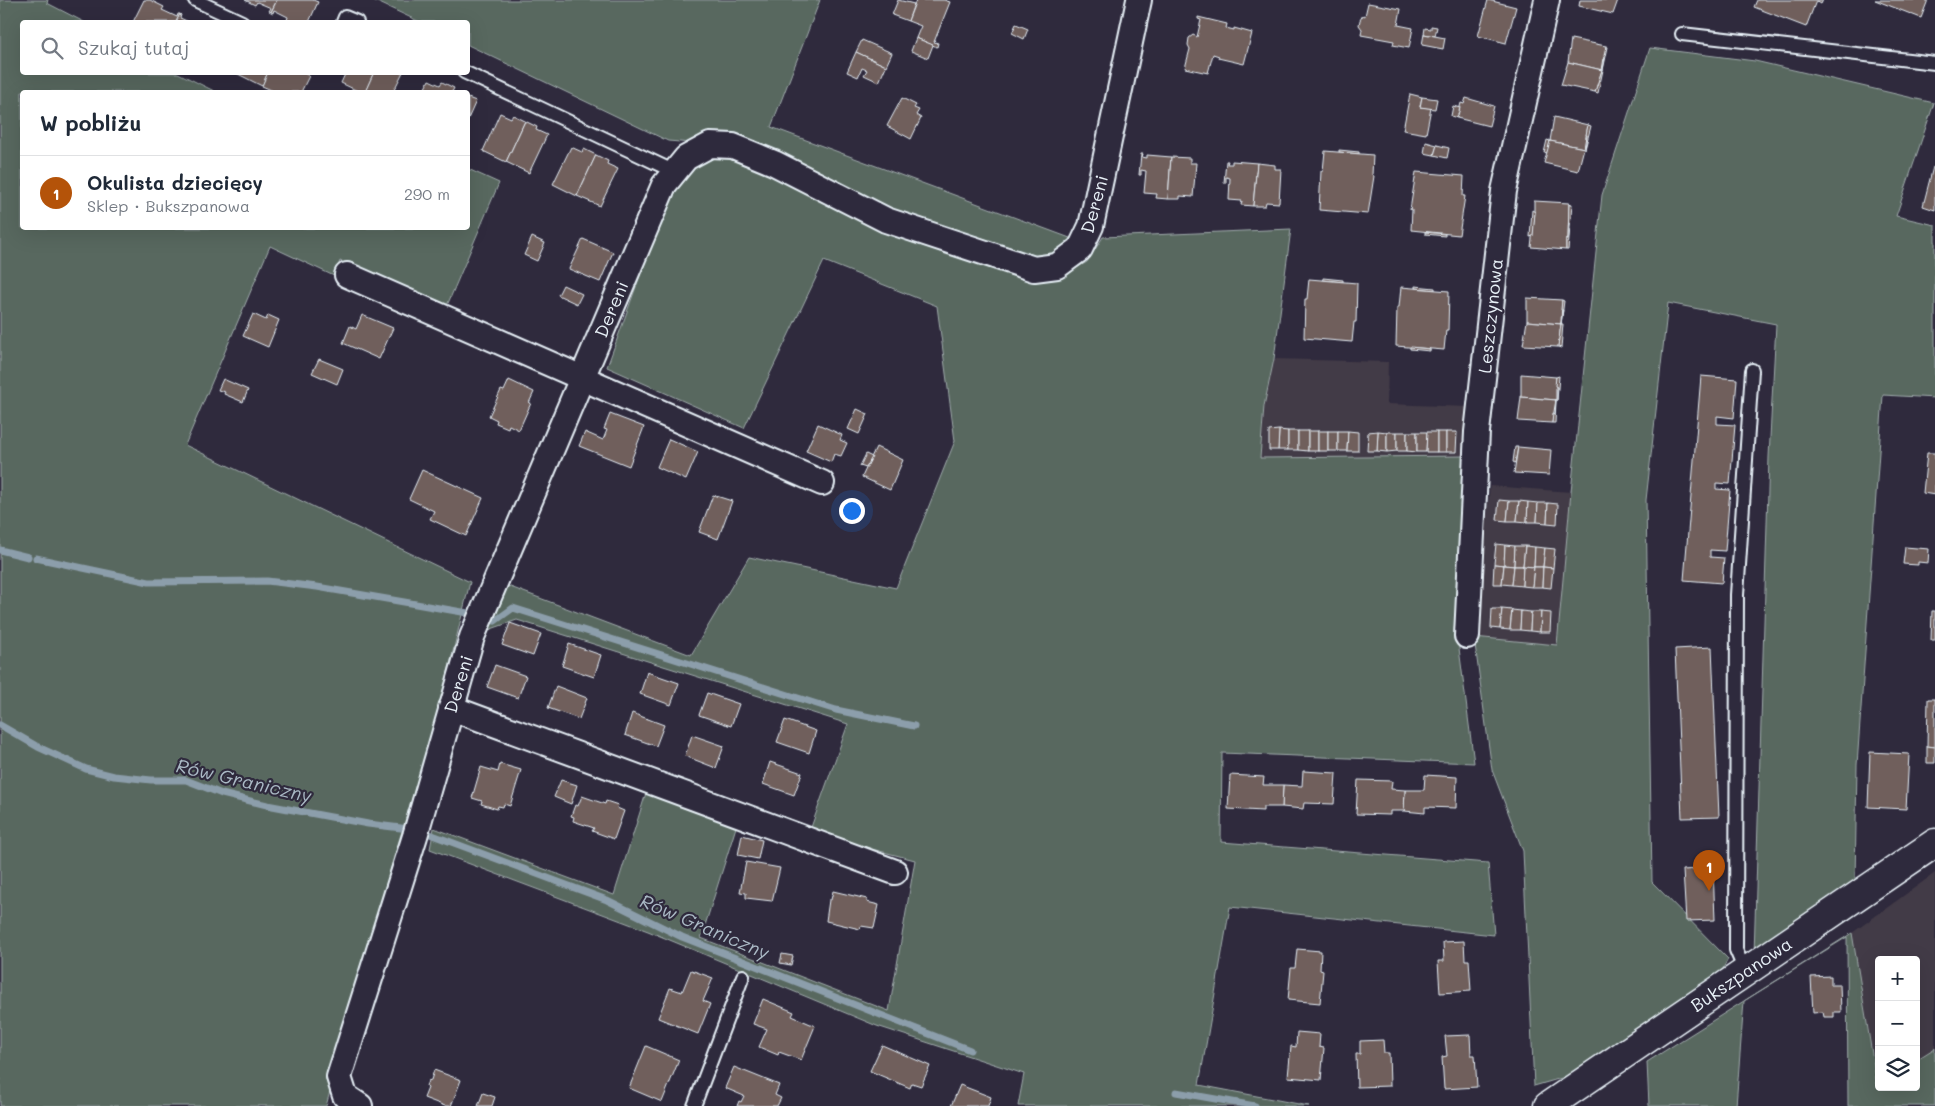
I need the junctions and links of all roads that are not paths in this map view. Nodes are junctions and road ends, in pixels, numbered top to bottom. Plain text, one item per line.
1 (195, 0) edge
2 (1139, 0) edge
3 (1547, 0) edge
4 (238, 20) edge
5 (1682, 34) dead end
6 (1935, 63) edge
7 (470, 75) edge
8 (675, 172) junction
9 (347, 275) dead end
10 (1752, 370) dead end
11 (582, 378) junction
12 (822, 483) dead end
13 (1467, 636) dead end
14 (450, 708) junction
15 (1935, 843) edge
16 (896, 872) dead end
17 (1745, 971) junction
18 (743, 976) dead end
19 (360, 1106) edge
20 (694, 1106) edge
21 (1548, 1106) edge

1 - 4 lane
2 - 8 street, Dereni
3 - 13 street, Leszczynowa
5 - 6 lane
7 - 8 lane
8 - 11 street, Dereni
9 - 11 street
10 - 17 lane
11 - 12 street
11 - 14 street, Dereni
14 - 16 street
14 - 19 street, Dereni
15 - 17 street, Bukszpanowa
17 - 21 street, Bukszpanowa
18 - 20 lane

